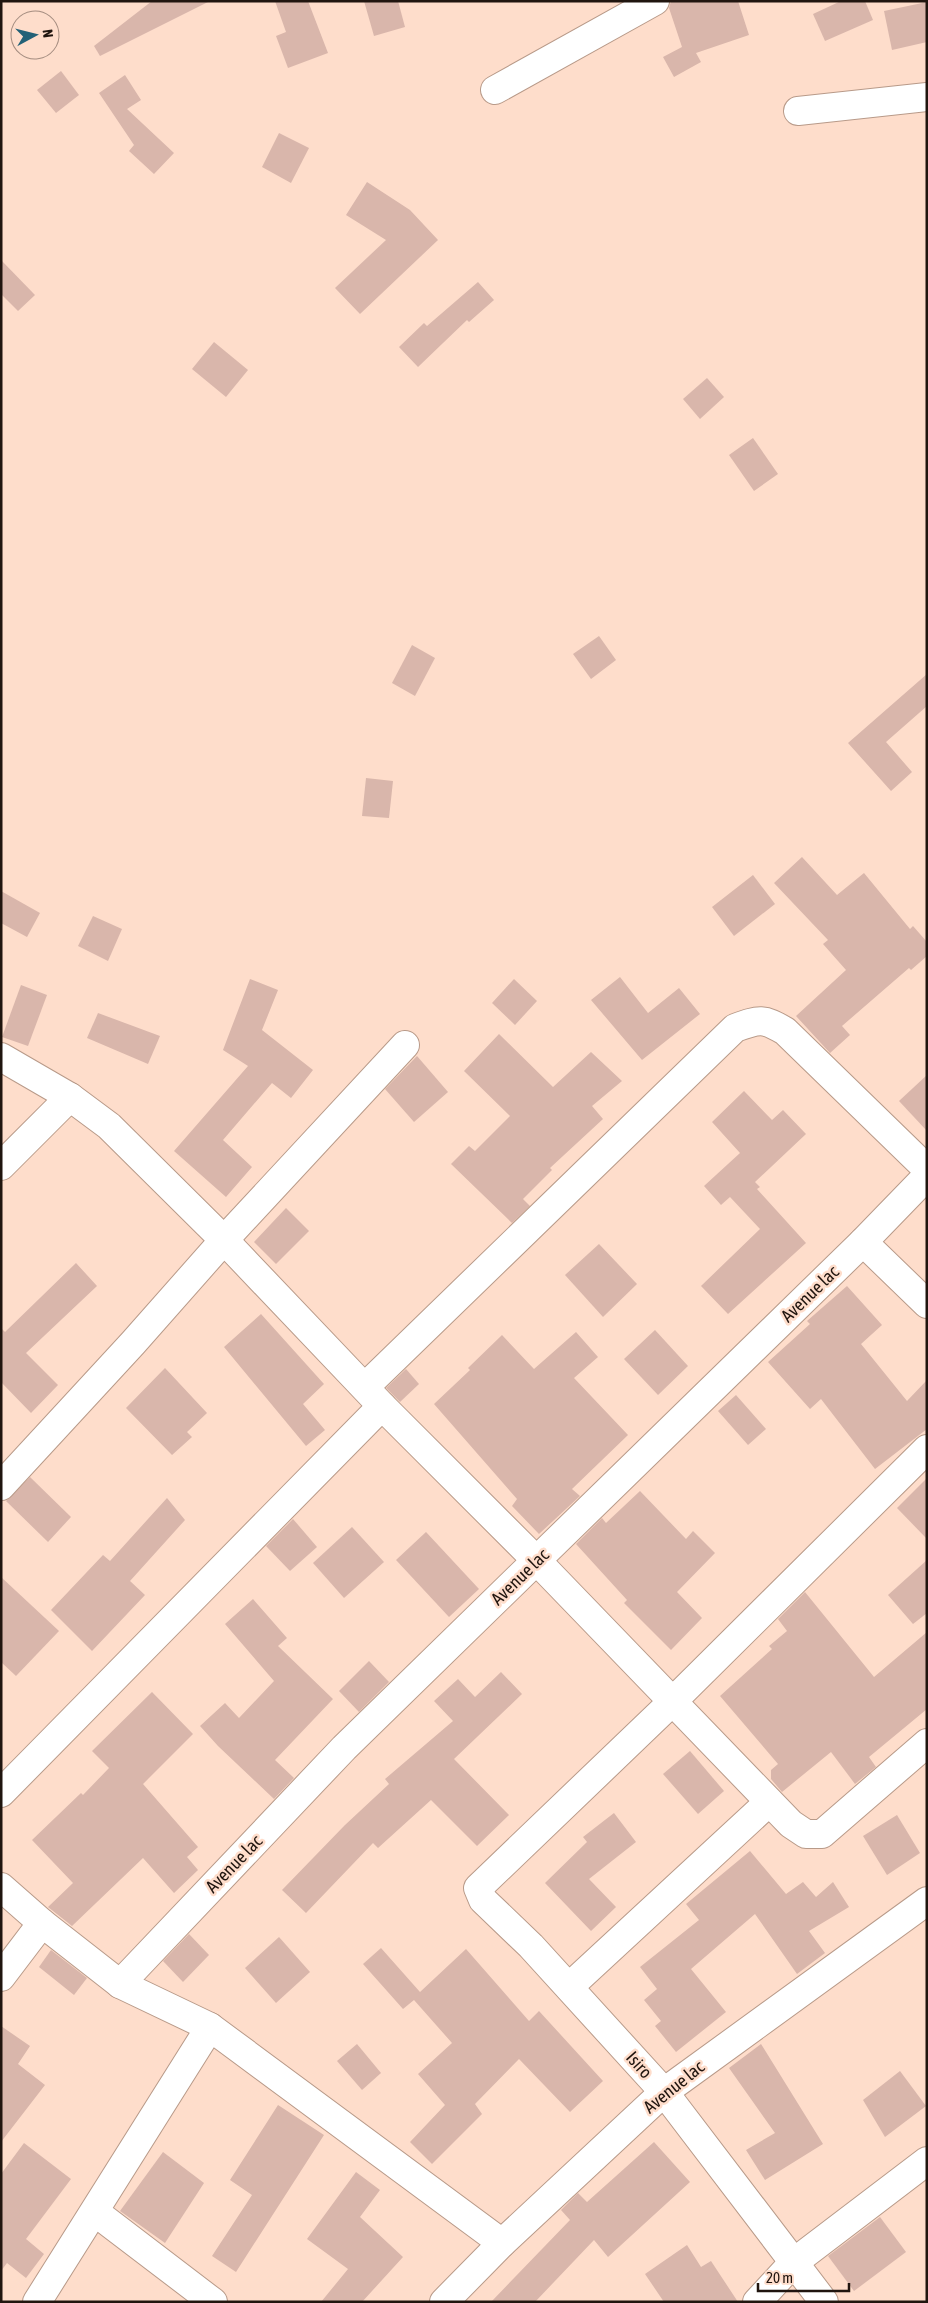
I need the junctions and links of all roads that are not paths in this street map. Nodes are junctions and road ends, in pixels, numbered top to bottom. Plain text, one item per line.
1 (656, 1) edge
2 (495, 90) dead end
3 (927, 97) edge
4 (798, 111) dead end
5 (405, 1045) dead end
6 (1, 1057) edge
7 (70, 1097) junction
8 (1, 1166) edge
9 (927, 1169) edge
10 (927, 1176) edge
11 (224, 1240) junction
12 (862, 1242) junction
13 (927, 1304) edge
14 (374, 1396) junction
15 (927, 1449) edge
16 (1, 1486) edge
17 (537, 1561) junction
18 (672, 1702) junction
19 (927, 1743) edge
20 (1, 1793) edge
21 (769, 1802) junction
22 (1, 1887) edge
23 (927, 1901) edge
24 (42, 1923) junction
25 (1, 1977) edge
26 (120, 1984) junction
27 (569, 1988) junction
28 (210, 2027) junction
29 (664, 2092) junction
30 (927, 2161) edge
31 (95, 2212) junction
32 (502, 2243) junction
33 (793, 2263) junction
34 (37, 2302) edge
35 (213, 2302) edge
36 (444, 2302) edge
37 (757, 2302) edge
38 (824, 2302) edge

1 - 2 street
3 - 4 street
5 - 11 street
6 - 7 street
7 - 8 street
7 - 11 street
9 - 14 street
10 - 12 street, Avenue lac
11 - 14 street
11 - 16 street
12 - 13 street
12 - 17 street, Avenue lac
14 - 17 street
14 - 20 street
15 - 18 street
17 - 18 street
17 - 26 street, Avenue lac
18 - 21 street
18 - 27 street, Isiro
19 - 21 street
21 - 27 street
22 - 24 street
23 - 29 street, Avenue lac
24 - 25 street
24 - 26 street
26 - 28 street
27 - 29 street, Isiro
28 - 31 street
28 - 32 street
29 - 32 street, Avenue lac
29 - 33 street, Isiro
30 - 33 street
31 - 34 street
31 - 35 street
32 - 36 street, Avenue lac
33 - 37 street
33 - 38 street, Isiro

